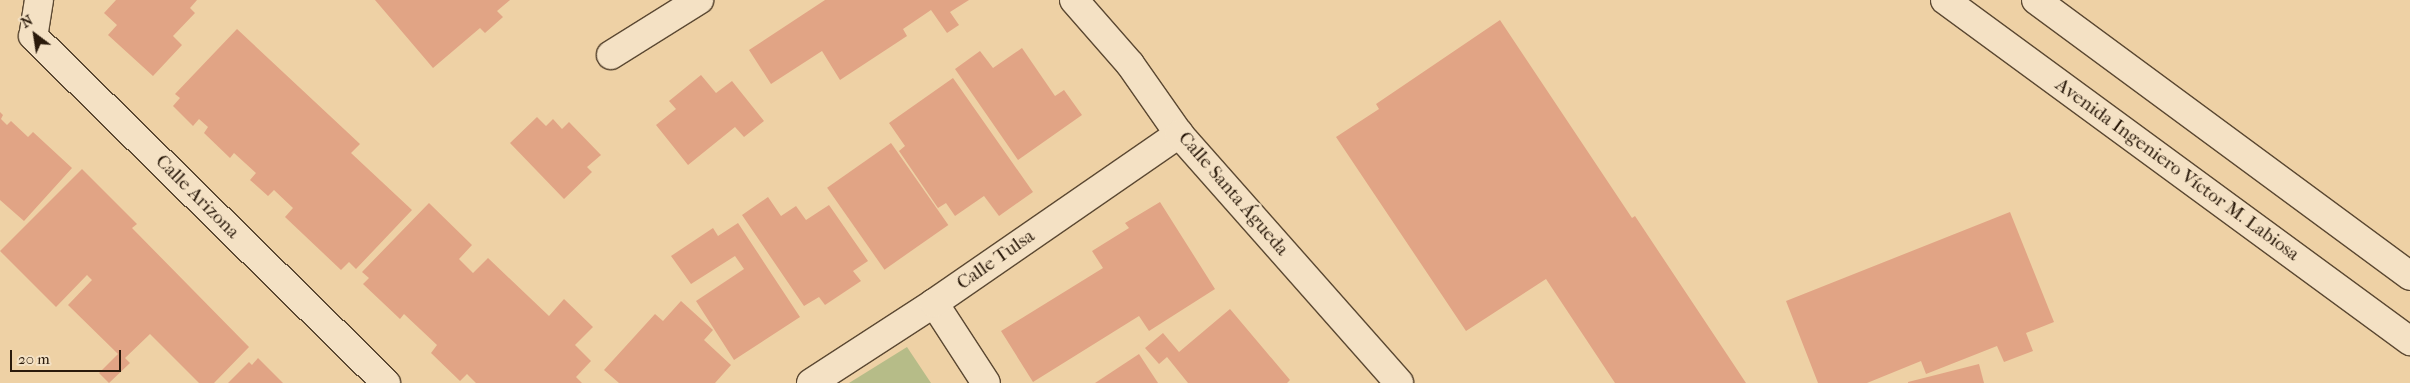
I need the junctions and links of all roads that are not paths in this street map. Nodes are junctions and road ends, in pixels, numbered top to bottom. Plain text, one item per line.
1 (39, 0) edge
2 (699, 0) edge
3 (1074, 0) edge
4 (1944, 0) edge
5 (2036, 0) edge
6 (611, 55) dead end
7 (1179, 134) junction
8 (2410, 276) edge
9 (934, 304) junction
10 (2410, 341) edge
11 (386, 383) edge
12 (811, 383) edge
13 (986, 383) edge
14 (1399, 383) edge

1 - 11 street, Calle Arizona
2 - 6 street
3 - 7 street, Calle Santa Águeda
4 - 10 street, Avenida Ingeniero Víctor M. Labiosa
5 - 8 street
7 - 9 street, Calle Tulsa
7 - 14 street, Calle Santa Águeda
9 - 12 street, Calle Tulsa
9 - 13 street

